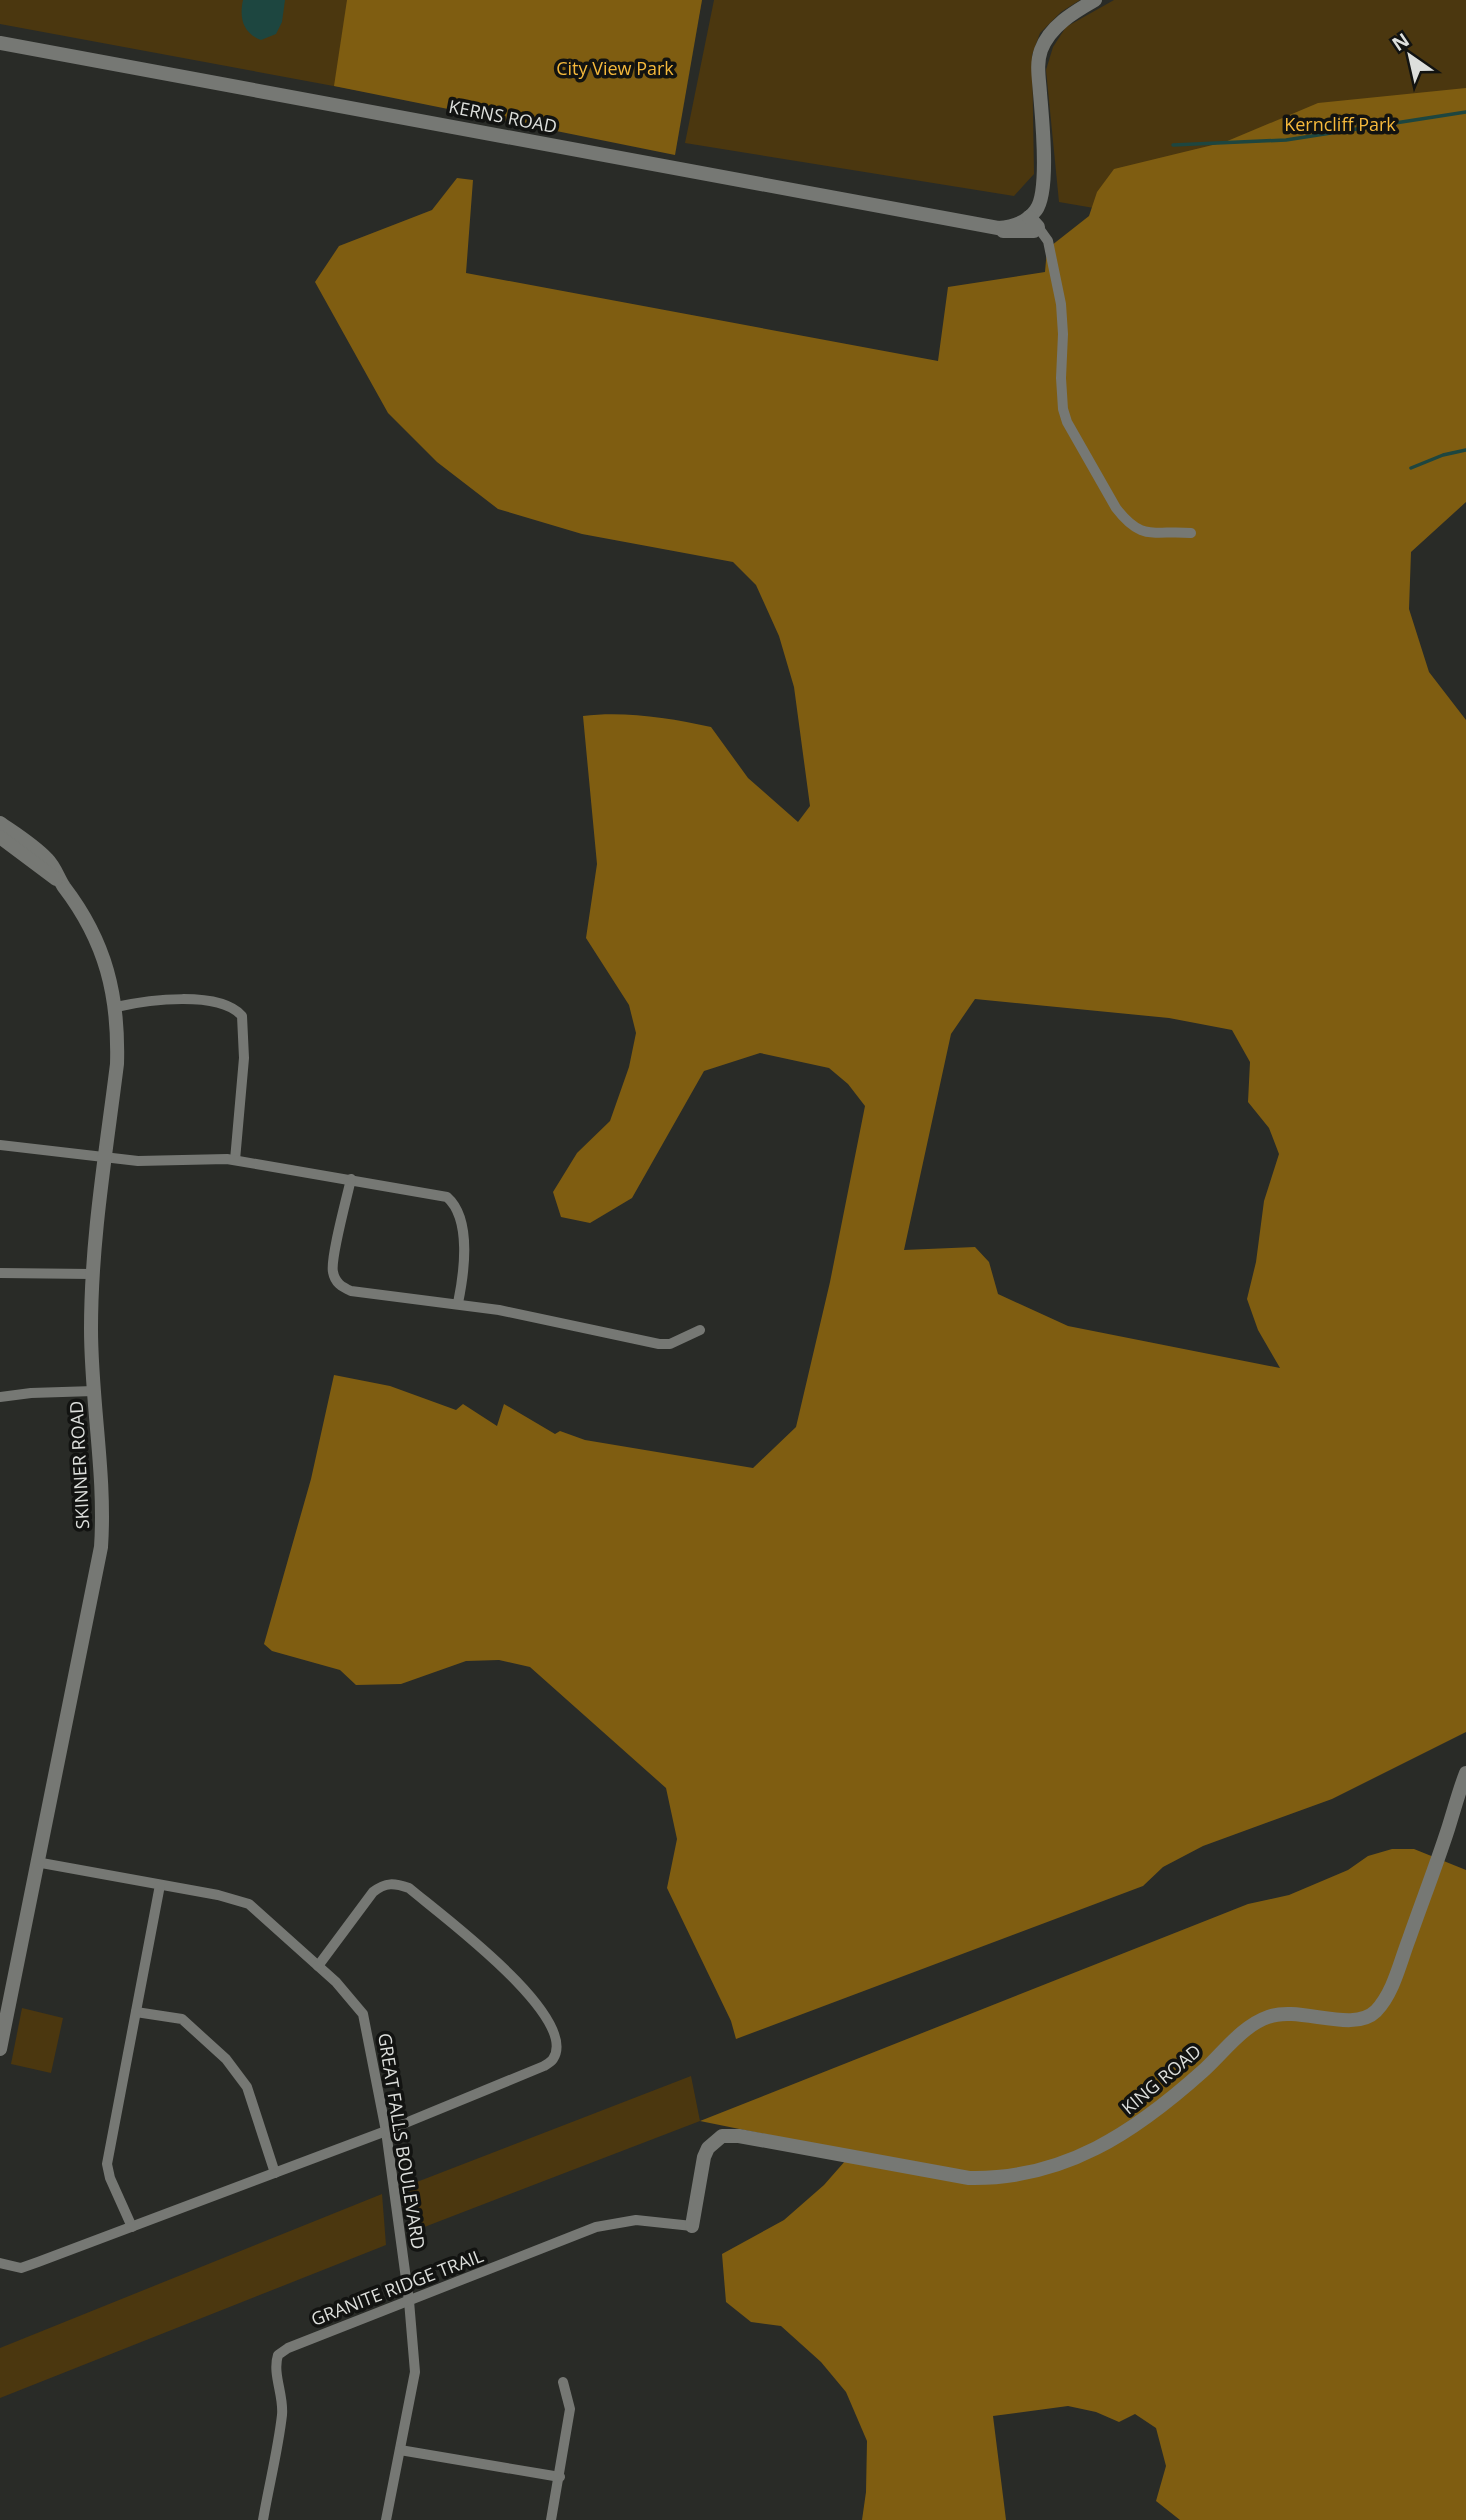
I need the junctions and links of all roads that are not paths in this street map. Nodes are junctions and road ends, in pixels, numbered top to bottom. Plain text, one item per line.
1 (1096, 0) edge
2 (0, 43) edge
3 (1034, 222) junction
4 (1191, 533) dead end
5 (0, 823) edge
6 (0, 837) edge
7 (62, 885) junction
8 (116, 1007) junction
9 (0, 1145) edge
10 (105, 1158) junction
11 (235, 1160) junction
12 (351, 1180) junction
13 (0, 1273) edge
14 (92, 1274) junction
15 (458, 1303) junction
16 (701, 1330) dead end
17 (94, 1391) junction
18 (0, 1397) edge
19 (1466, 1773) edge
20 (36, 1862) junction
21 (160, 1885) junction
22 (318, 1966) junction
23 (136, 2012) junction
24 (0, 2044) edge
25 (386, 2130) junction
26 (275, 2173) junction
27 (692, 2226) joint
28 (132, 2227) junction
29 (0, 2263) edge
30 (409, 2301) junction
31 (564, 2382) dead end
32 (400, 2450) junction
33 (560, 2477) junction
34 (263, 2520) edge
35 (386, 2520) edge
36 (551, 2520) edge

1 - 3 street
2 - 3 street, KERNS ROAD
3 - 4 street
5 - 7 street, SKINNER ROAD
6 - 7 street, SKINNER ROAD
7 - 8 street, SKINNER ROAD
8 - 10 street, SKINNER ROAD
8 - 11 street
9 - 10 street
10 - 11 street
10 - 14 street, SKINNER ROAD
11 - 12 street
12 - 15 street
12 - 15 street
13 - 14 street
14 - 17 street, SKINNER ROAD
15 - 16 street
17 - 18 street
17 - 20 street, SKINNER ROAD
19 - 27 street, KING ROAD
20 - 21 street, GREAT FALLS BOULEVARD
20 - 24 street, SKINNER ROAD
21 - 22 street, GREAT FALLS BOULEVARD
21 - 23 street
22 - 25 street, GREAT FALLS BOULEVARD
22 - 25 street
23 - 26 street
23 - 28 street
25 - 26 street
25 - 30 street, GREAT FALLS BOULEVARD
26 - 28 street
27 - 30 street, GRANITE RIDGE TRAIL
28 - 29 street
30 - 32 street, GREAT FALLS BOULEVARD
30 - 34 street, GRANITE RIDGE TRAIL
31 - 33 street
32 - 33 street
32 - 35 street, GREAT FALLS BOULEVARD
33 - 36 street

